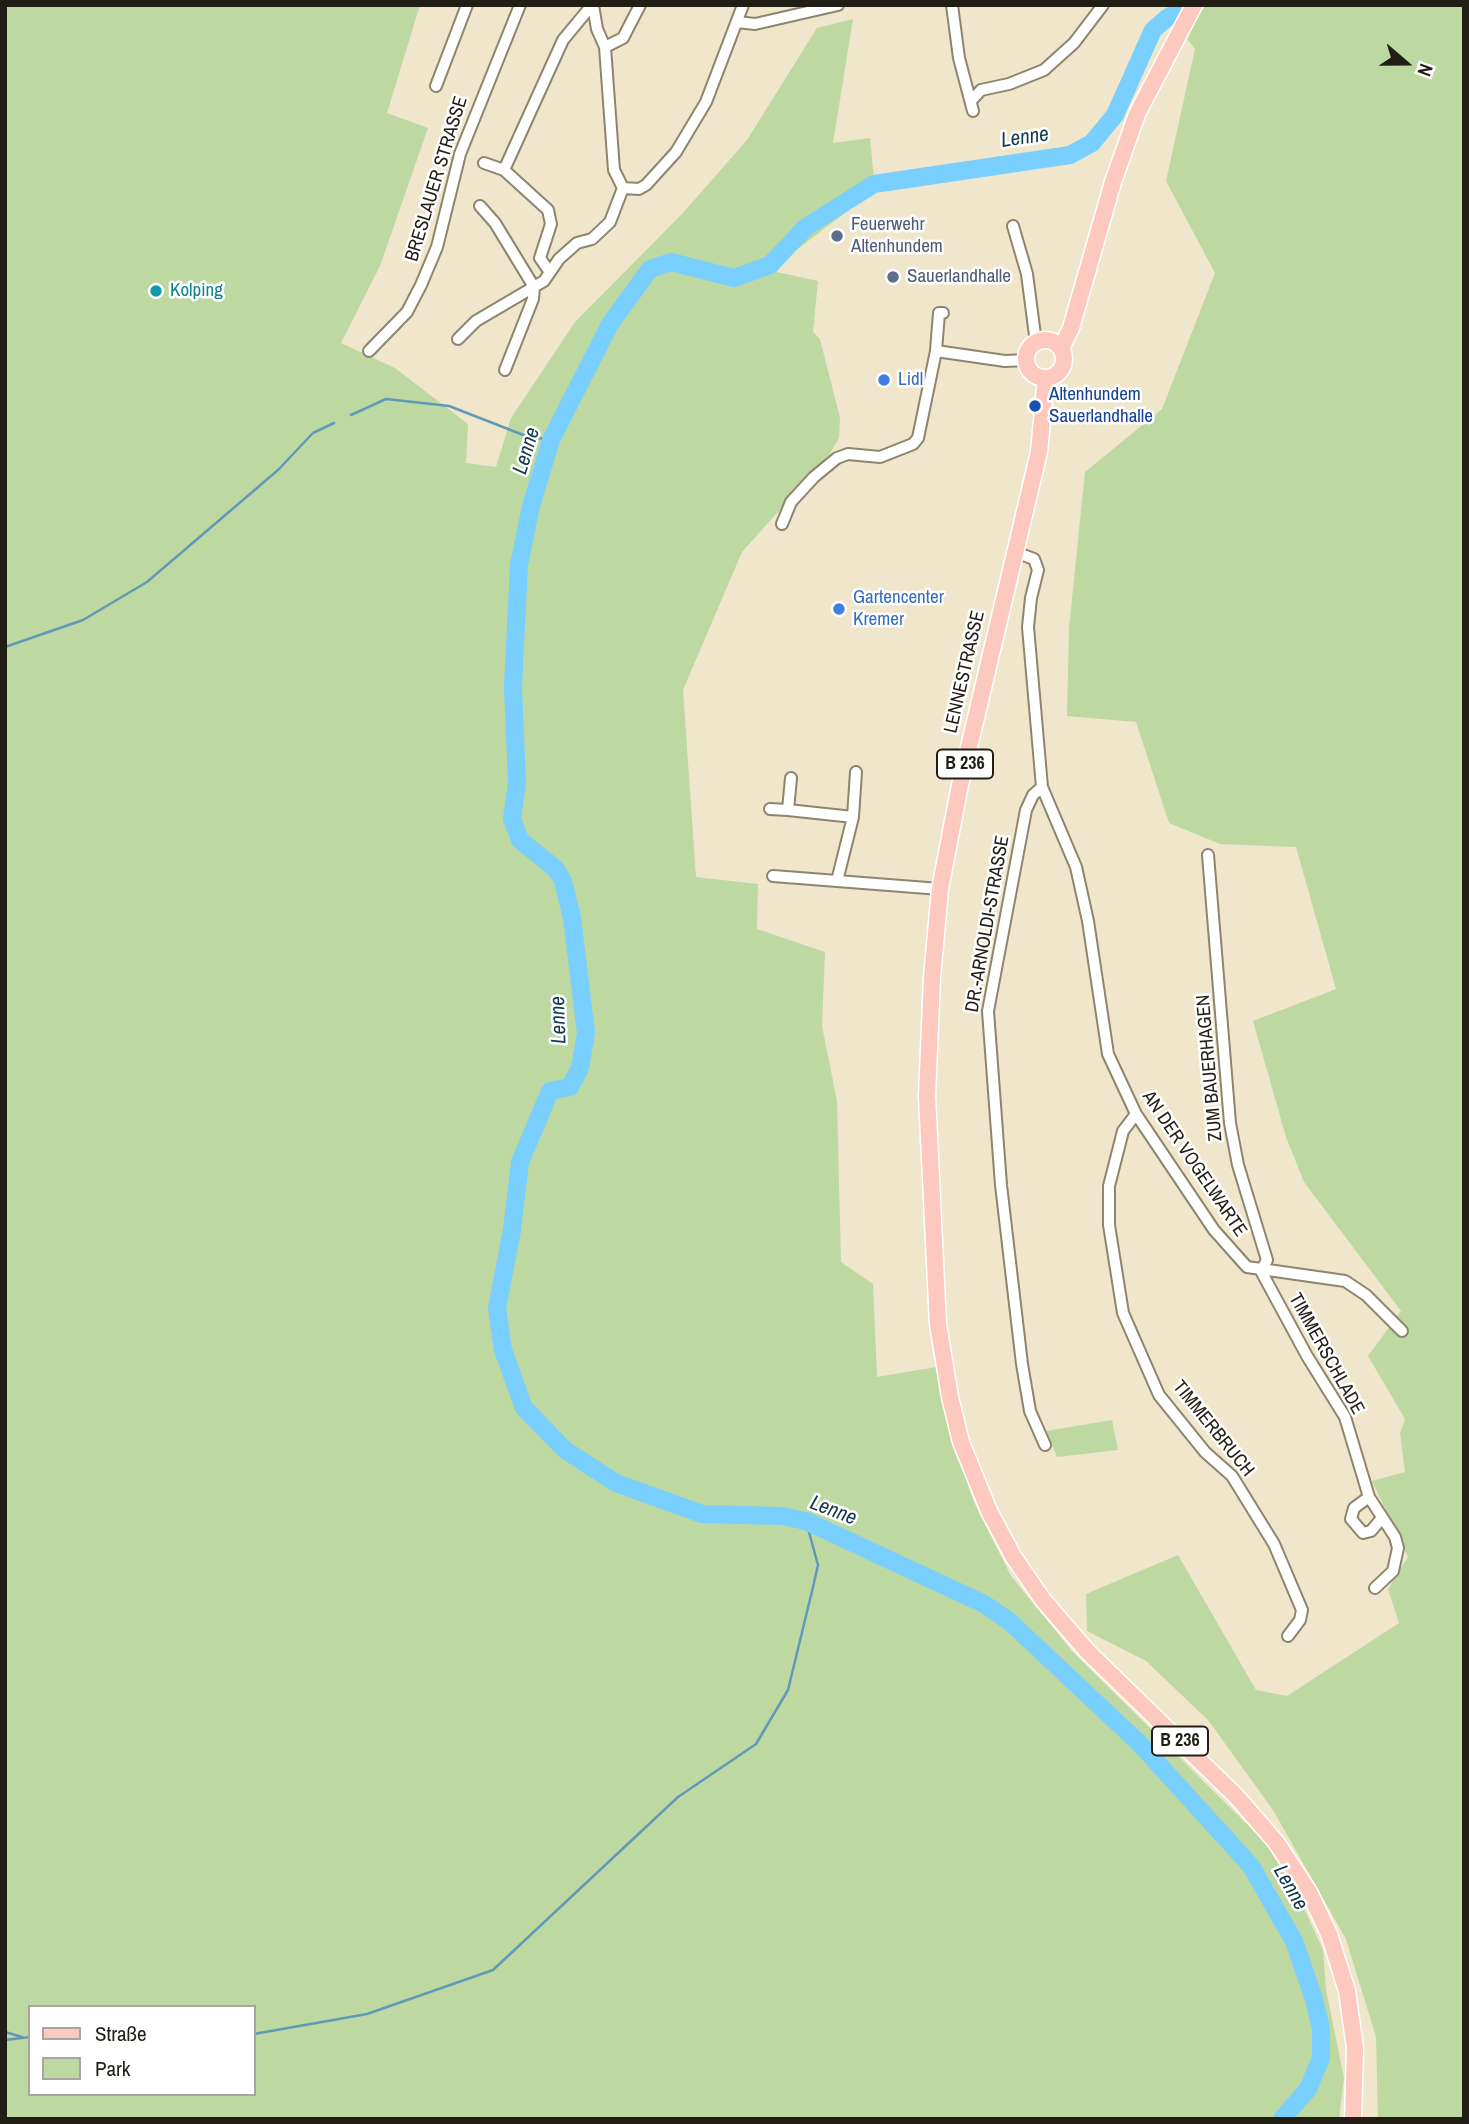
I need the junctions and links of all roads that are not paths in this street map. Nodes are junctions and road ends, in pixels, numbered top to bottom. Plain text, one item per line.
1 (467, 5) edge
2 (520, 5) edge
3 (593, 5) edge
4 (640, 5) edge
5 (743, 5) edge
6 (838, 5) edge
7 (952, 5) edge
8 (1103, 5) edge
9 (1194, 5) edge
10 (737, 22) junction
11 (605, 47) junction
12 (436, 86) dead end
13 (484, 163) dead end
14 (504, 170) junction
15 (623, 188) junction
16 (480, 206) dead end
17 (1013, 226) dead end
18 (549, 271) junction
19 (534, 287) junction
20 (943, 313) dead end
21 (458, 339) dead end
22 (1036, 343) junction
23 (1061, 348) junction
24 (369, 351) dead end
25 (936, 351) junction
26 (1027, 360) junction
27 (505, 370) dead end
28 (1046, 378) junction
29 (782, 524) dead end
30 (1014, 552) junction
31 (856, 772) dead end
32 (791, 778) dead end
33 (1042, 787) junction
34 (770, 809) dead end
35 (788, 810) junction
36 (853, 817) junction
37 (1208, 855) dead end
38 (773, 877) dead end
39 (837, 881) junction
40 (940, 889) junction
41 (1136, 1114) junction
42 (1261, 1271) junction
43 (1402, 1331) dead end
44 (1045, 1445) dead end
45 (1369, 1497) junction
46 (1382, 1518) junction
47 (1375, 1588) dead end
48 (1288, 1636) dead end
49 (1354, 2113) edge

1 - 12 street
2 - 24 street, BRESLAUER STRASSE
3 - 11 street
3 - 14 street
4 - 11 street
5 - 10 street
6 - 10 street
7 - 8 street
9 - 23 main road, B 236
10 - 15 street
11 - 15 street
13 - 14 street
14 - 18 street
15 - 18 street
16 - 19 street
17 - 22 street
18 - 19 street
19 - 21 street
19 - 27 street
20 - 25 street
22 - 23 main road
22 - 26 main road
23 - 28 main road, B 236
25 - 26 street
25 - 29 street
26 - 28 main road
28 - 30 main road, LENNESTRASSE / B 236
30 - 33 street
30 - 40 main road, LENNESTRASSE / B 236
31 - 36 street
32 - 35 street
33 - 41 street, AN DER VOGELWARTE
33 - 44 street, DR.-ARNOLDI-STRASSE
34 - 35 street
35 - 36 street
36 - 39 street
37 - 42 street, ZUM BAUERHAGEN
38 - 39 street
39 - 40 street
40 - 49 main road, LENNESTRASSE / B 236
41 - 42 street, AN DER VOGELWARTE
41 - 48 street, TIMMERBRUCH
42 - 43 street
42 - 45 street, TIMMERSCHLADE
45 - 46 street, TIMMERSCHLADE
45 - 46 street
46 - 47 street, TIMMERSCHLADE

